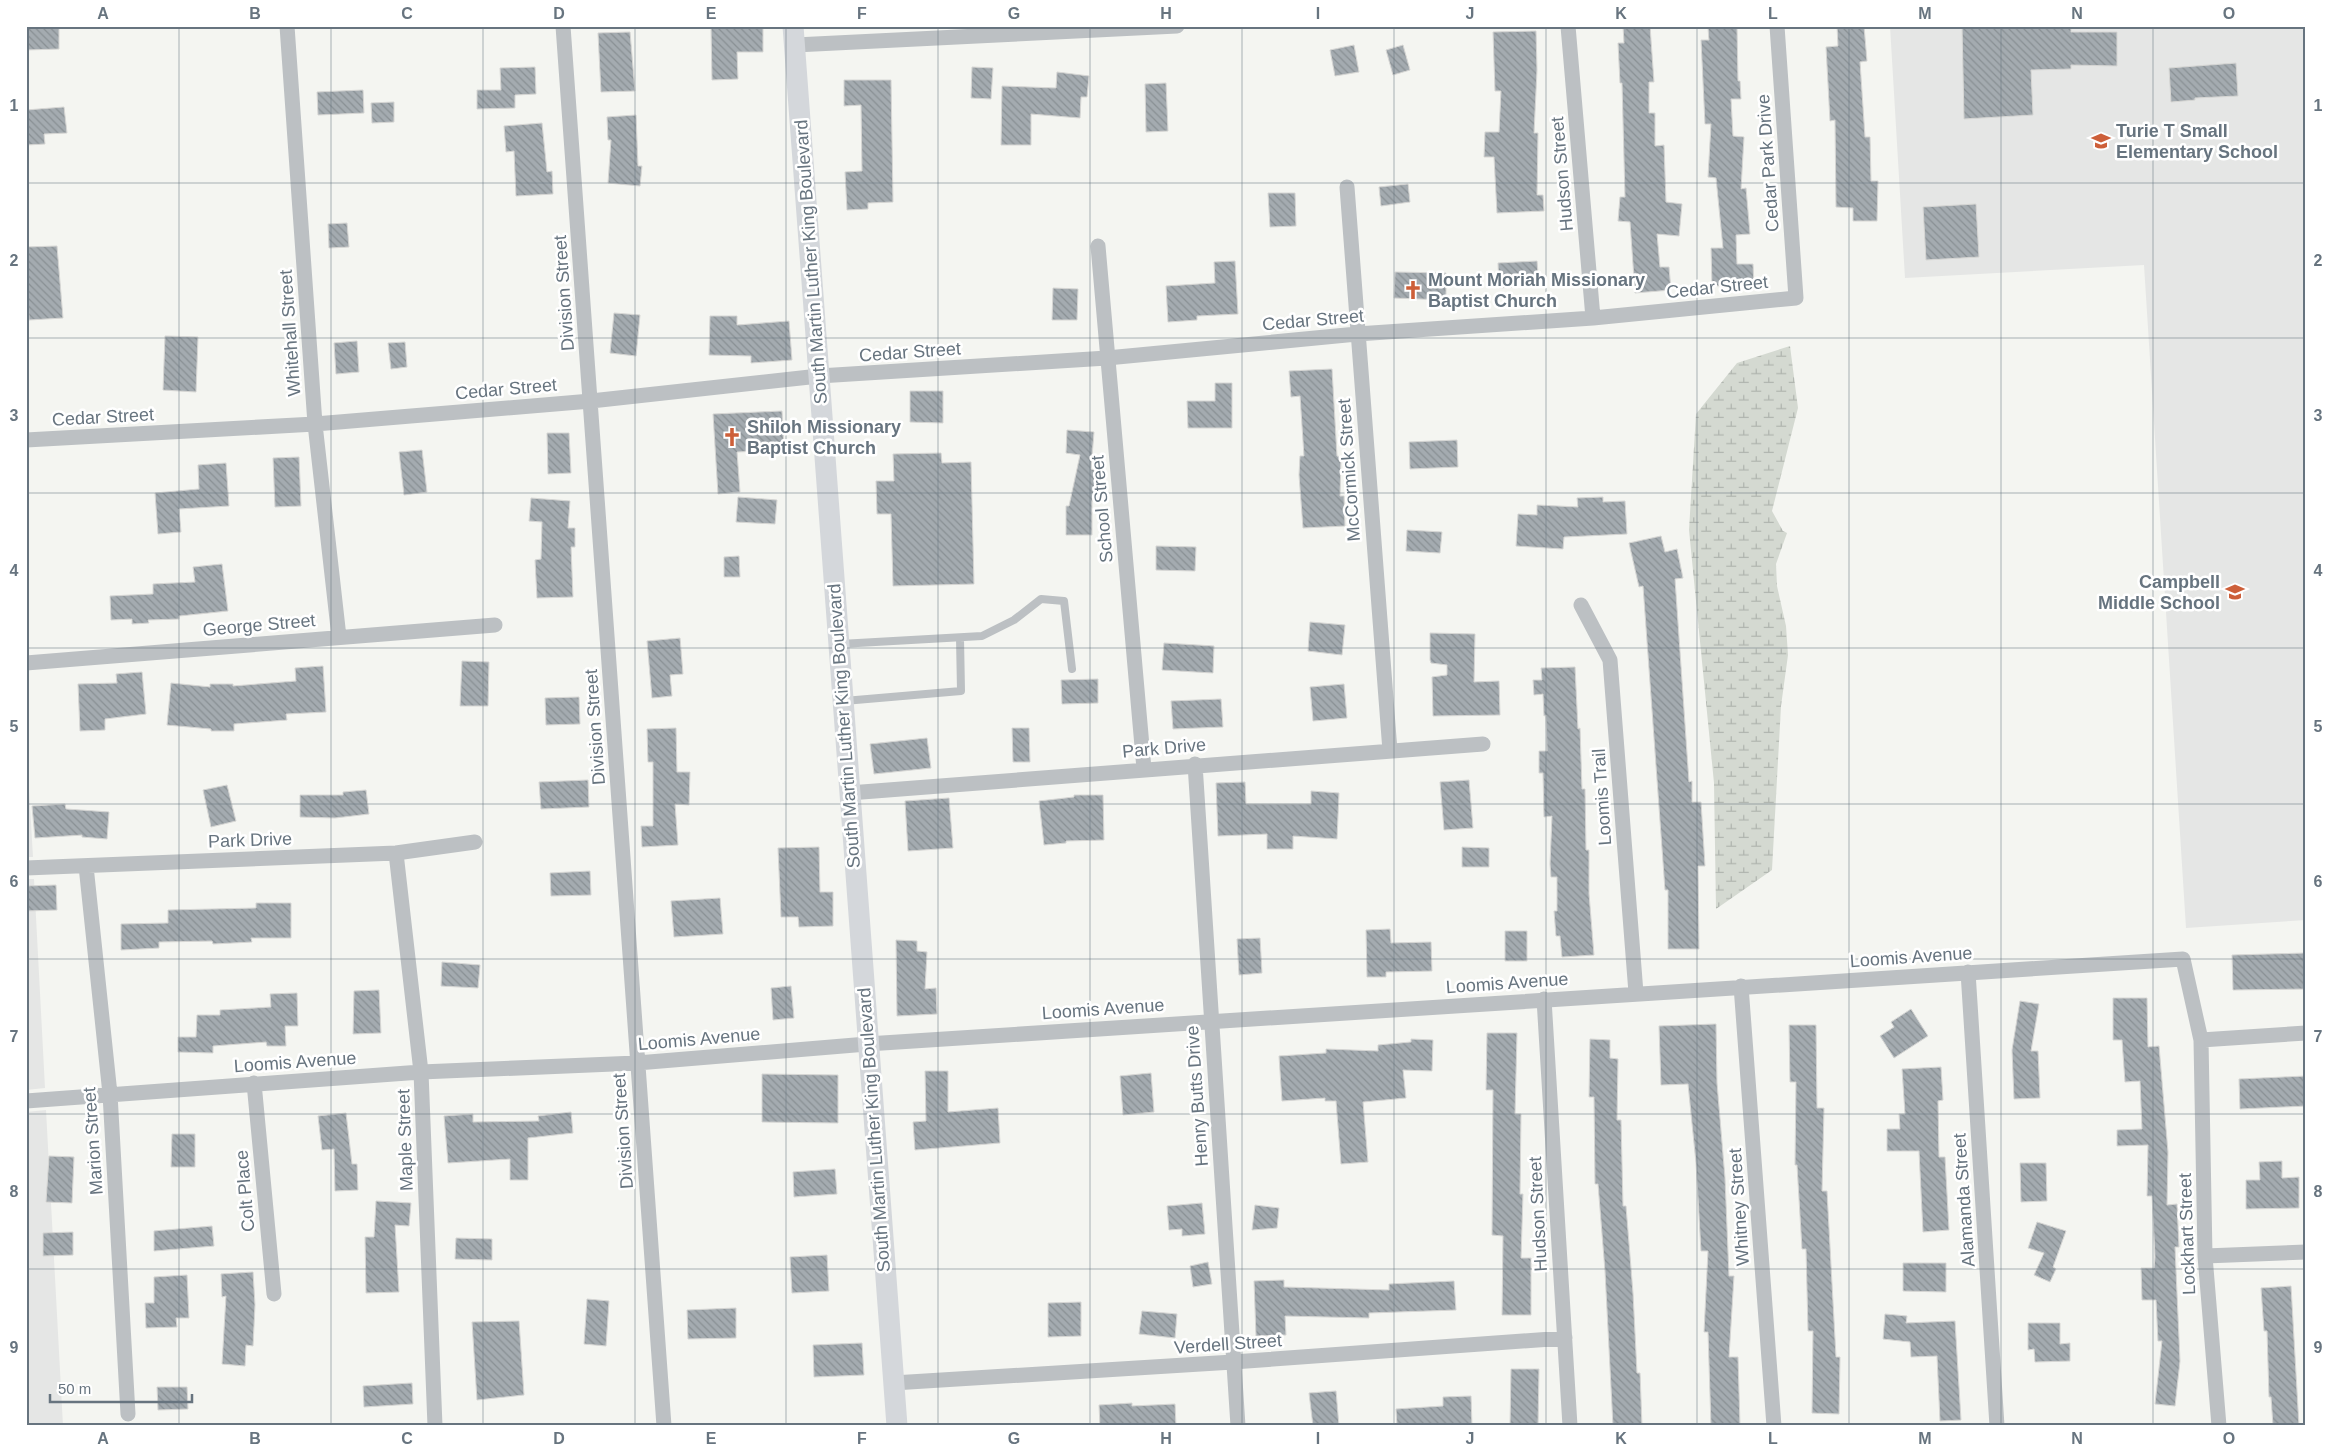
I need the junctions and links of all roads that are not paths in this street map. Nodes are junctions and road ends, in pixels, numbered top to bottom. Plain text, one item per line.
1 (287, 26) edge
2 (563, 26) edge
3 (1177, 26) edge
4 (1568, 26) edge
5 (1777, 26) edge
6 (1158, 27) edge
7 (794, 36) edge
8 (1347, 187) dead end
9 (1098, 246) dead end
10 (1796, 298) joint
11 (1593, 318) junction
12 (1357, 334) junction
13 (1107, 358) junction
14 (819, 376) junction
15 (591, 401) junction
16 (315, 424) junction
17 (26, 440) edge
18 (1581, 605) dead end
19 (495, 625) dead end
20 (339, 637) junction
21 (960, 638) junction
22 (838, 644) junction
23 (26, 663) edge
24 (1072, 669) dead end
25 (842, 702) junction
26 (1483, 744) dead end
27 (1390, 751) junction
28 (1195, 764) junction
29 (1144, 769) junction
30 (849, 793) junction
31 (475, 842) dead end
32 (396, 853) junction
33 (86, 866) junction
34 (26, 868) edge
35 (2183, 959) joint
36 (1968, 972) junction
37 (1741, 986) junction
38 (1636, 993) junction
39 (1544, 999) junction
40 (1210, 1020) junction
41 (2306, 1033) edge
42 (2200, 1040) junction
43 (867, 1044) junction
44 (637, 1063) junction
45 (421, 1072) junction
46 (254, 1083) junction
47 (110, 1094) junction
48 (26, 1101) edge
49 (2306, 1252) edge
50 (2205, 1256) junction
51 (274, 1294) dead end
52 (1564, 1338) junction
53 (1233, 1362) junction
54 (893, 1383) junction
55 (128, 1414) dead end
56 (435, 1426) edge
57 (664, 1426) edge
58 (896, 1426) edge
59 (1238, 1426) edge
60 (1570, 1426) edge
61 (1774, 1426) edge
62 (1997, 1426) edge
63 (2219, 1426) edge

1 - 16 street, Whitehall Street
2 - 15 street, Division Street
3 - 6 street
4 - 11 street, Hudson Street
5 - 10 street, Cedar Park Drive
6 - 7 street
7 - 14 street, South Martin Luther King Boulevard
8 - 12 street, McCormick Street
9 - 13 street, School Street
10 - 11 street, Cedar Street
11 - 12 street, Cedar Street
12 - 13 street, Cedar Street
12 - 27 street, McCormick Street
13 - 14 street, Cedar Street
13 - 29 street, School Street
14 - 15 street, Cedar Street
14 - 22 street, South Martin Luther King Boulevard
15 - 16 street, Cedar Street
15 - 44 street, Division Street
16 - 17 street, Cedar Street
16 - 20 street, Whitehall Street
18 - 38 street, Loomis Trail
19 - 20 street, George Street
20 - 23 street, George Street
21 - 22 lane
21 - 24 lane
21 - 25 lane
22 - 25 street, South Martin Luther King Boulevard
25 - 30 street, South Martin Luther King Boulevard
26 - 27 street, Park Drive
27 - 28 street, Park Drive
28 - 29 street, Park Drive
28 - 40 street, Henry Butts Drive
29 - 30 street, Park Drive
30 - 43 street, South Martin Luther King Boulevard
31 - 32 street, Park Drive
32 - 33 street, Park Drive
32 - 45 street, Maple Street
33 - 34 street, Park Drive
33 - 47 street, Marion Street
35 - 36 street, Loomis Avenue
35 - 42 street, Lockhart Street
36 - 37 street, Loomis Avenue
36 - 62 street, Alamanda Street
37 - 38 street, Loomis Avenue
37 - 61 street, Whitney Street
38 - 39 street, Loomis Avenue
39 - 40 street, Loomis Avenue
39 - 52 street, Hudson Street
40 - 43 street, Loomis Avenue
40 - 53 street, Henry Butts Drive
41 - 42 street
42 - 50 street, Lockhart Street
43 - 44 street, Loomis Avenue
43 - 54 street, South Martin Luther King Boulevard
44 - 45 street, Loomis Avenue
44 - 57 street, Division Street
45 - 46 street, Loomis Avenue
45 - 56 street, Maple Street
46 - 47 street, Loomis Avenue
46 - 51 street, Colt Place
47 - 48 street, Loomis Avenue
47 - 55 street, Marion Street
49 - 50 street
50 - 63 street, Lockhart Street
52 - 53 street, Verdell Street
52 - 60 street, Hudson Street
53 - 54 street, Verdell Street
53 - 59 street, Henry Butts Drive
54 - 58 street, South Martin Luther King Boulevard

